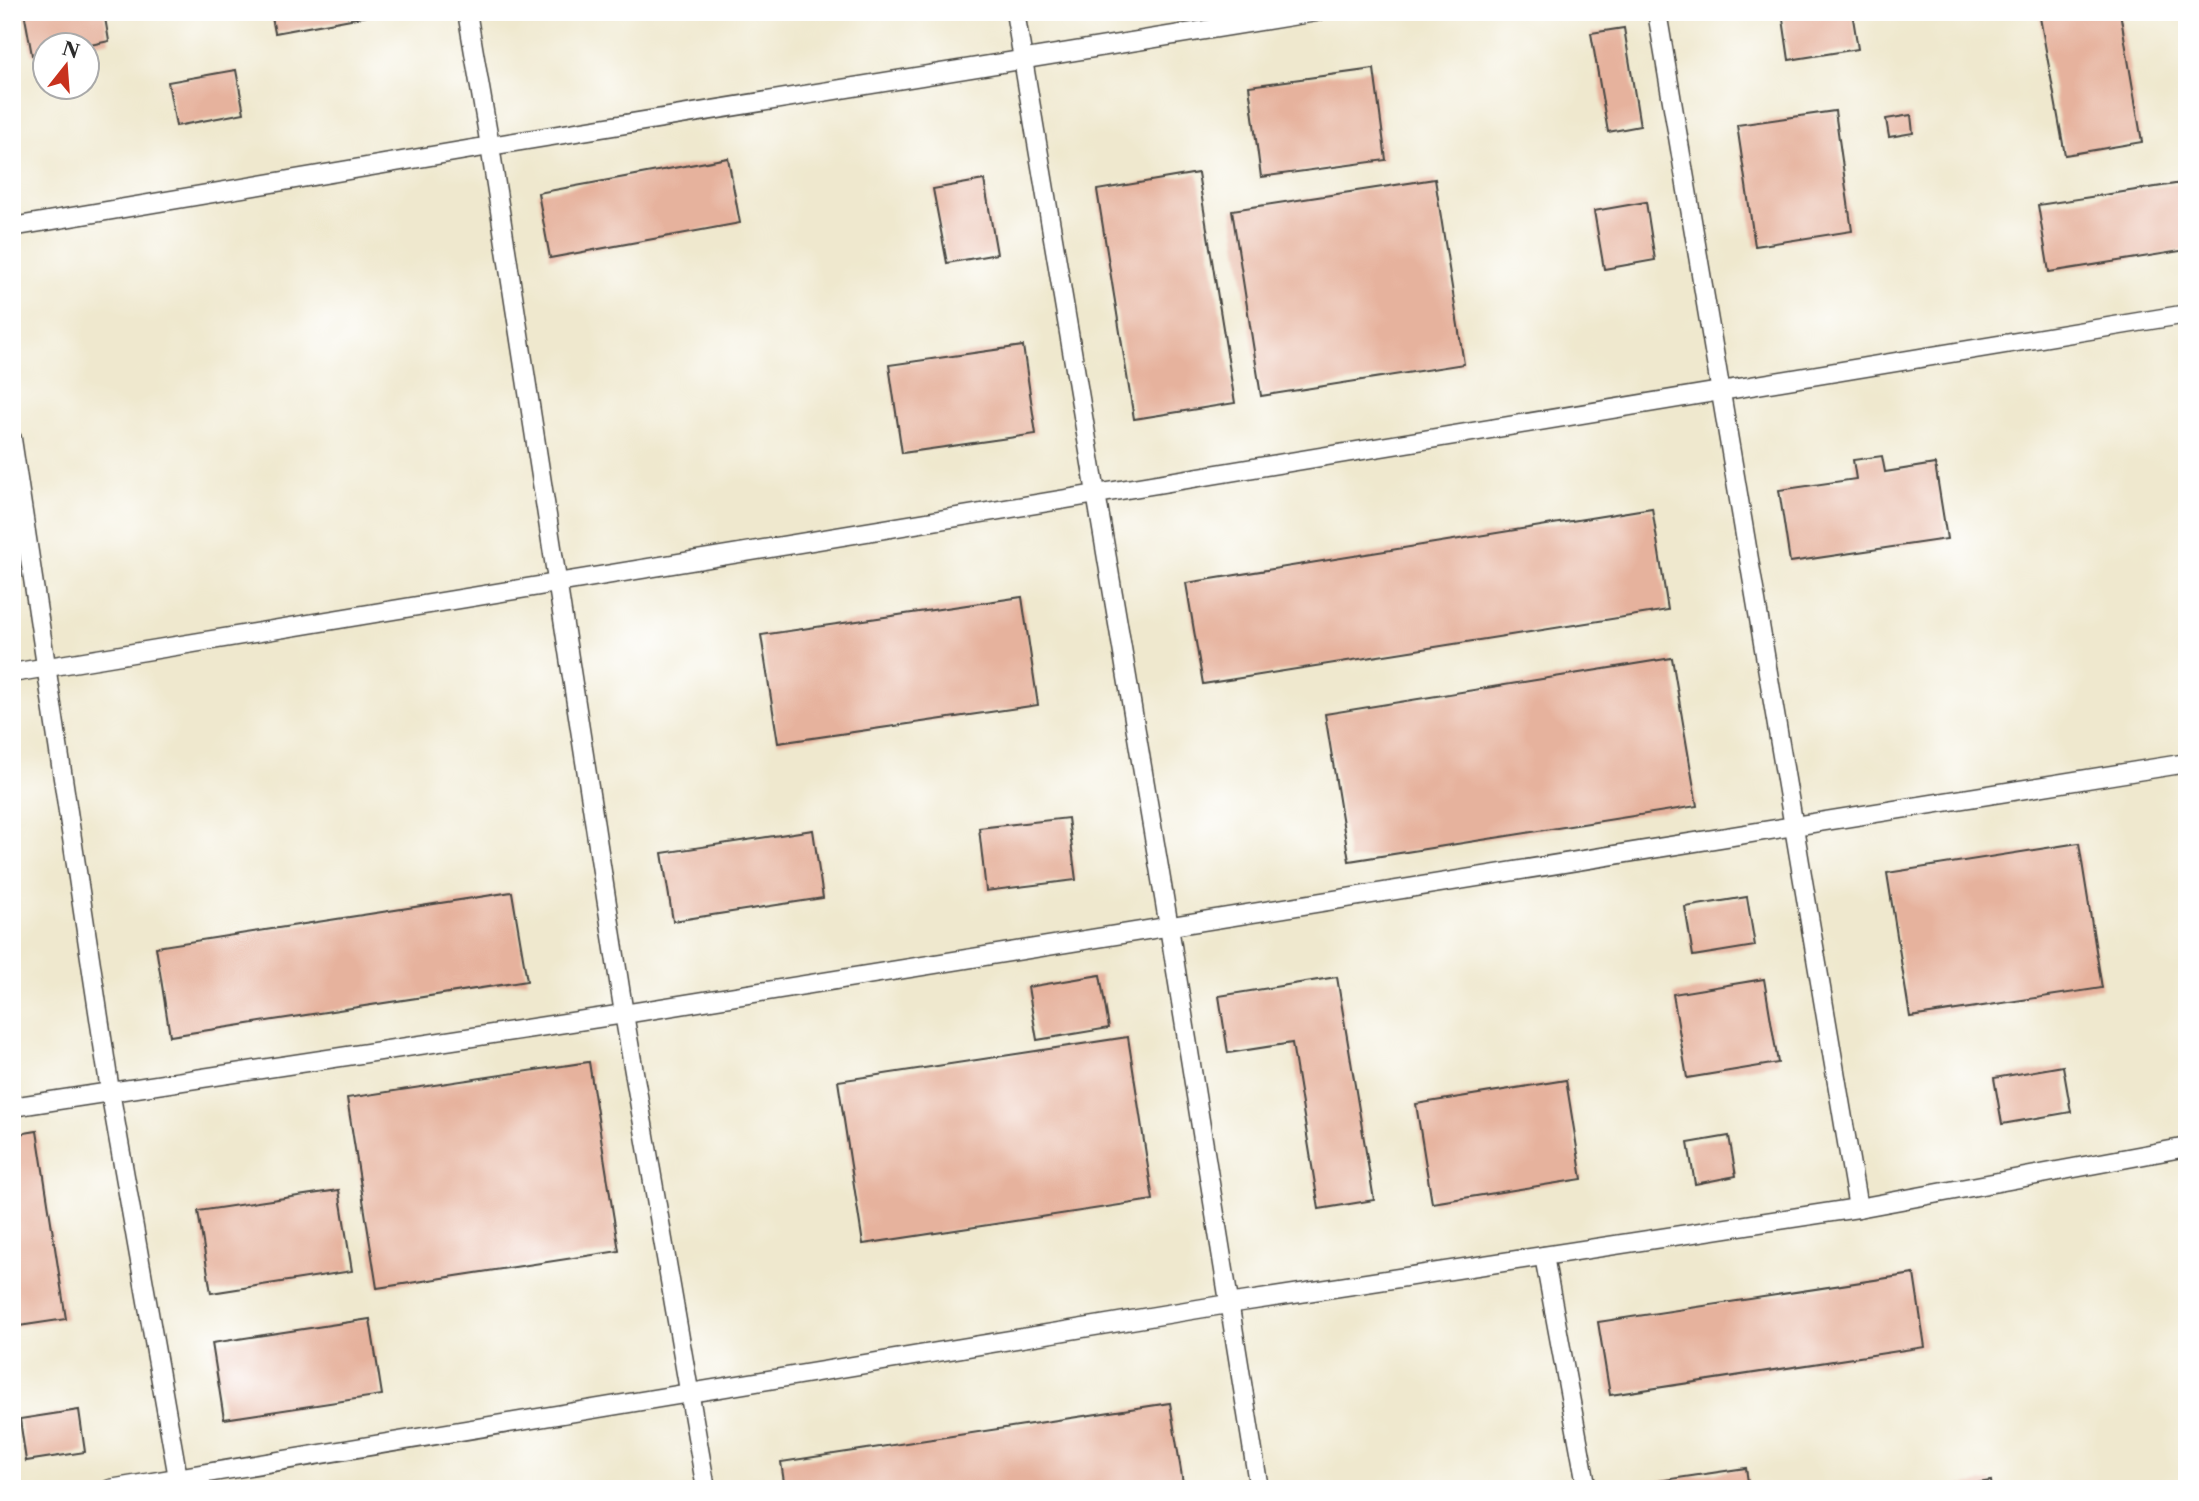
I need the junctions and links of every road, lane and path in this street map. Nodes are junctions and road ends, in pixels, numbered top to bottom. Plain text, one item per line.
1 (467, 12) edge
2 (1015, 12) edge
3 (1315, 12) edge
4 (1657, 12) edge
5 (1023, 59) junction
6 (490, 146) junction
7 (12, 227) edge
8 (2187, 314) edge
9 (1720, 392) junction
10 (12, 439) edge
11 (1095, 495) junction
12 (558, 582) junction
13 (48, 667) junction
14 (12, 673) edge
15 (2187, 764) edge
16 (1793, 825) junction
17 (1169, 927) junction
18 (624, 1014) junction
19 (110, 1091) junction
20 (12, 1107) edge
21 (2187, 1147) edge
22 (1858, 1208) junction
23 (1544, 1255) junction
24 (1228, 1304) junction
25 (690, 1391) junction
26 (179, 1483) edge
27 (110, 1489) edge
28 (706, 1489) edge
29 (1259, 1489) edge
30 (1587, 1489) edge

1 - 6 lane
2 - 5 lane
3 - 5 lane
4 - 9 lane
5 - 6 lane
5 - 11 lane
6 - 7 lane
6 - 12 lane
8 - 9 lane
9 - 11 lane
9 - 16 lane
10 - 13 lane
11 - 12 lane
11 - 17 lane
12 - 13 lane
12 - 18 lane
13 - 14 lane
13 - 19 lane
15 - 16 lane
16 - 17 lane
16 - 22 lane
17 - 18 lane
17 - 24 lane
18 - 19 lane
18 - 25 lane
19 - 20 lane
19 - 26 lane
21 - 22 lane
22 - 23 lane
23 - 24 lane
23 - 30 lane
24 - 25 lane
24 - 29 lane
25 - 26 lane
25 - 28 lane
26 - 27 lane

